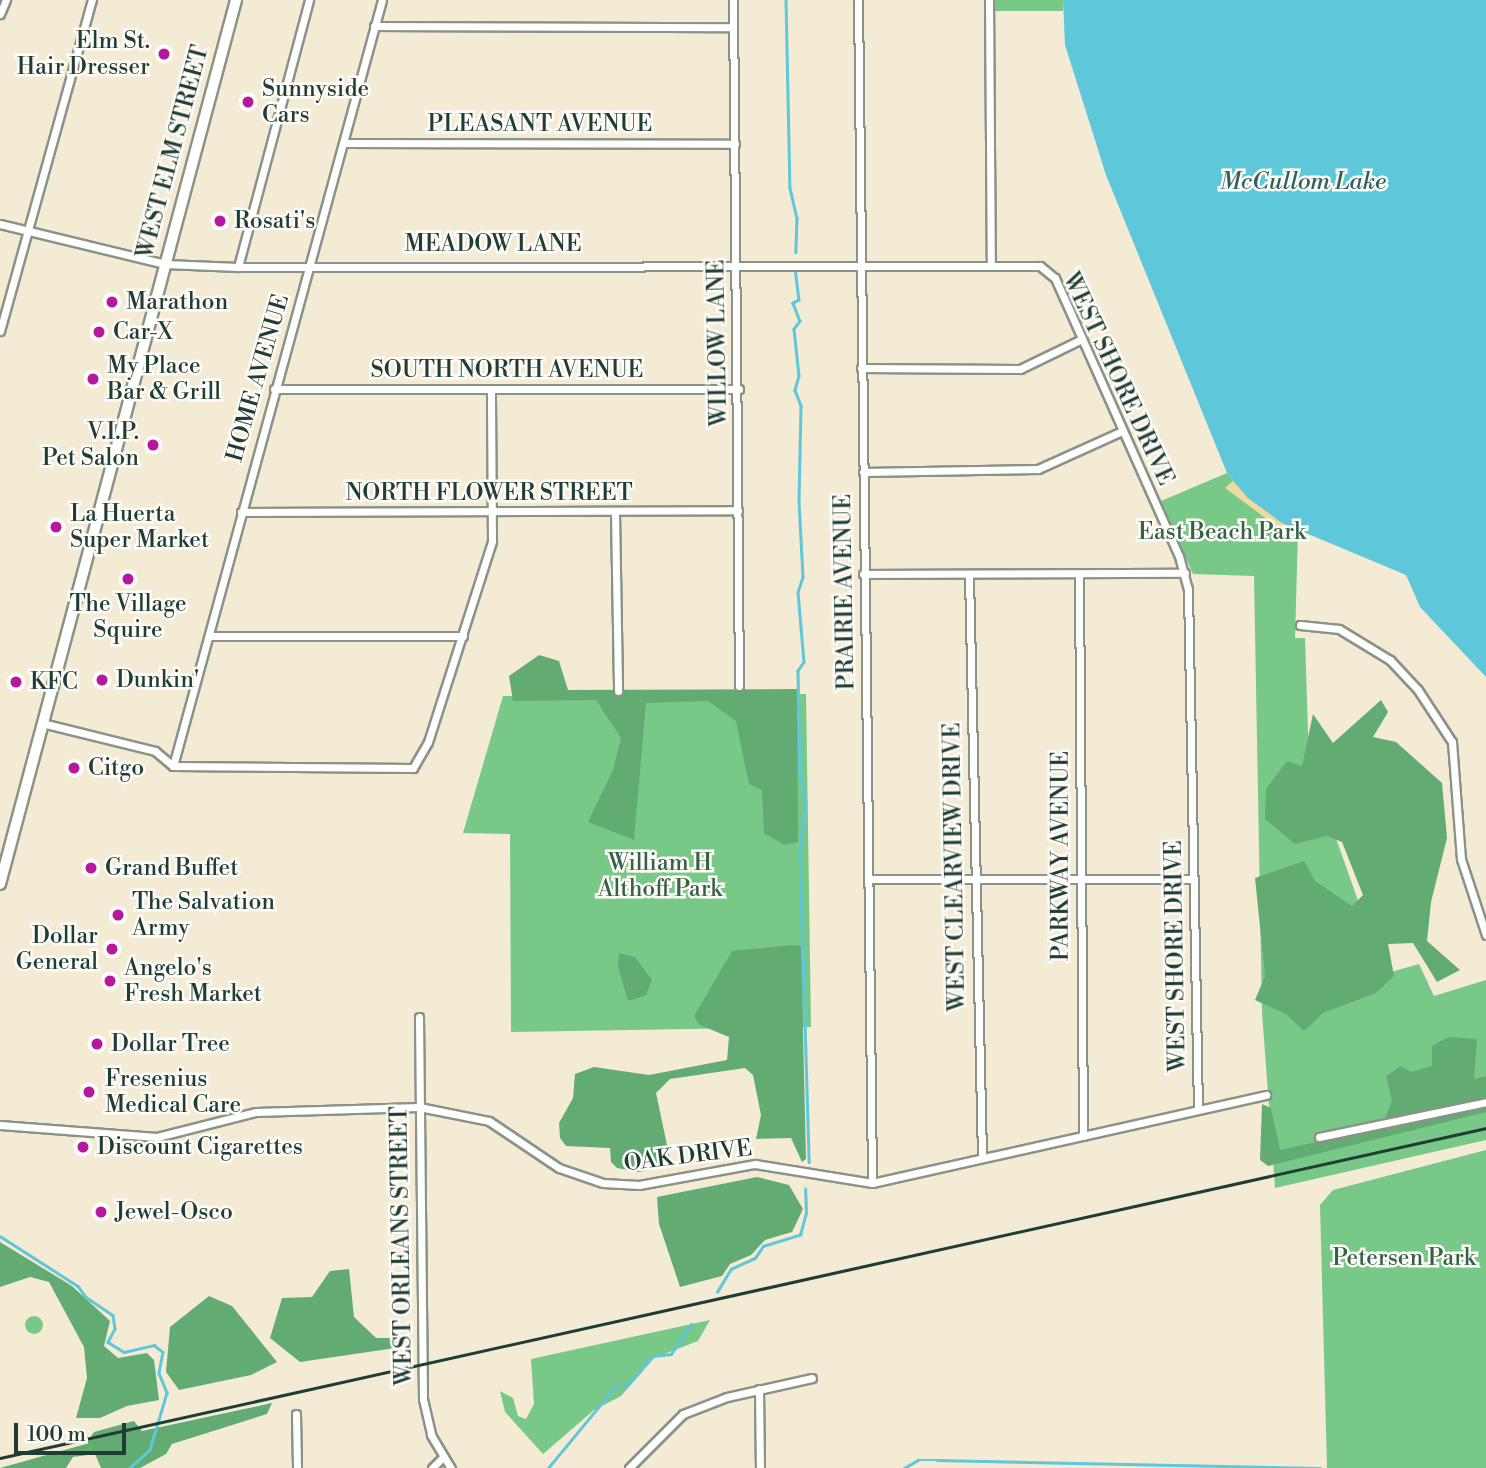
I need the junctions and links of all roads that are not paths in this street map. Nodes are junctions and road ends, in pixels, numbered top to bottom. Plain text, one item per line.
1 (6, 0) edge
2 (92, 0) edge
3 (236, 0) edge
4 (309, 0) edge
5 (382, 0) edge
6 (733, 0) edge
7 (858, 0) edge
8 (989, 0) edge
9 (0, 14) edge
10 (374, 26) junction
11 (733, 27) junction
12 (345, 143) junction
13 (735, 144) junction
14 (0, 224) edge
15 (28, 232) junction
16 (859, 262) junction
17 (991, 262) junction
18 (165, 264) junction
19 (310, 264) junction
20 (736, 264) junction
21 (238, 267) junction
22 (0, 331) edge
23 (1082, 339) junction
24 (861, 368) junction
25 (274, 388) junction
26 (491, 389) junction
27 (739, 389) junction
28 (1122, 431) junction
29 (863, 472) junction
30 (738, 510) junction
31 (241, 512) junction
32 (492, 513) junction
33 (615, 513) junction
34 (1185, 573) junction
35 (863, 574) junction
36 (969, 575) junction
37 (1079, 575) junction
38 (1300, 625) dead end
39 (209, 636) junction
40 (463, 636) junction
41 (739, 686) dead end
42 (618, 691) dead end
43 (46, 724) junction
44 (173, 766) junction
45 (974, 877) junction
46 (1080, 877) junction
47 (868, 878) junction
48 (1193, 879) junction
49 (0, 884) edge
50 (1486, 935) edge
51 (419, 1017) dead end
52 (1266, 1096) dead end
53 (1486, 1102) edge
54 (419, 1107) junction
55 (1198, 1110) junction
56 (0, 1125) edge
57 (1083, 1136) junction
58 (1319, 1138) dead end
59 (982, 1157) junction
60 (872, 1183) junction
61 (812, 1378) dead end
62 (759, 1389) junction
63 (296, 1414) dead end
64 (442, 1458) junction
65 (297, 1468) edge
66 (432, 1468) edge
67 (451, 1468) edge
68 (629, 1468) edge
69 (760, 1468) edge

1 - 9 street
2 - 15 street
3 - 18 main road, WEST ELM STREET
4 - 21 street
5 - 10 street, HOME AVENUE
6 - 11 street, WILLOW LANE
7 - 16 street, PRAIRIE AVENUE
8 - 17 street
10 - 11 street
10 - 12 street, HOME AVENUE
11 - 13 street, WILLOW LANE
12 - 13 street, PLEASANT AVENUE
12 - 19 street, HOME AVENUE
13 - 20 street, WILLOW LANE
14 - 15 street, MEADOW LANE
15 - 18 street, MEADOW LANE
15 - 22 street
16 - 17 street, MEADOW LANE
16 - 20 street, MEADOW LANE
16 - 24 street, PRAIRIE AVENUE
17 - 23 street, WEST SHORE DRIVE
18 - 21 street, MEADOW LANE
18 - 43 main road, WEST ELM STREET
19 - 20 street, MEADOW LANE
19 - 21 street, MEADOW LANE
19 - 25 street, HOME AVENUE
20 - 27 street, WILLOW LANE
23 - 24 street
23 - 28 street, WEST SHORE DRIVE
24 - 29 street, PRAIRIE AVENUE
25 - 26 street, SOUTH NORTH AVENUE
25 - 31 street, HOME AVENUE
26 - 27 street, SOUTH NORTH AVENUE
26 - 32 street
27 - 30 street, WILLOW LANE
28 - 29 street
28 - 34 street, WEST SHORE DRIVE
29 - 35 street, PRAIRIE AVENUE
30 - 33 street, NORTH FLOWER STREET
30 - 41 street, WILLOW LANE
31 - 32 street, NORTH FLOWER STREET
31 - 39 street, HOME AVENUE
32 - 33 street, NORTH FLOWER STREET
32 - 40 street
33 - 42 street
34 - 37 street
34 - 48 street, WEST SHORE DRIVE
35 - 36 street
35 - 47 street, PRAIRIE AVENUE
36 - 37 street
36 - 45 street, WEST CLEARVIEW DRIVE
37 - 46 street, PARKWAY AVENUE
38 - 50 street
39 - 40 street
39 - 44 street, HOME AVENUE
40 - 44 street
43 - 44 street
43 - 49 main road, WEST ELM STREET
45 - 46 street
45 - 47 street
45 - 59 street, WEST CLEARVIEW DRIVE
46 - 48 street
46 - 57 street, PARKWAY AVENUE
47 - 60 street, PRAIRIE AVENUE
48 - 55 street, WEST SHORE DRIVE
51 - 54 street, WEST ORLEANS STREET
52 - 55 street, OAK DRIVE
53 - 58 street
54 - 56 street, OAK DRIVE
54 - 60 street, OAK DRIVE
54 - 64 street, WEST ORLEANS STREET
55 - 57 street, OAK DRIVE
57 - 59 street, OAK DRIVE
59 - 60 street, OAK DRIVE
61 - 62 street
62 - 68 street
62 - 69 street
63 - 65 street
64 - 66 street
64 - 67 street, WEST ORLEANS STREET

